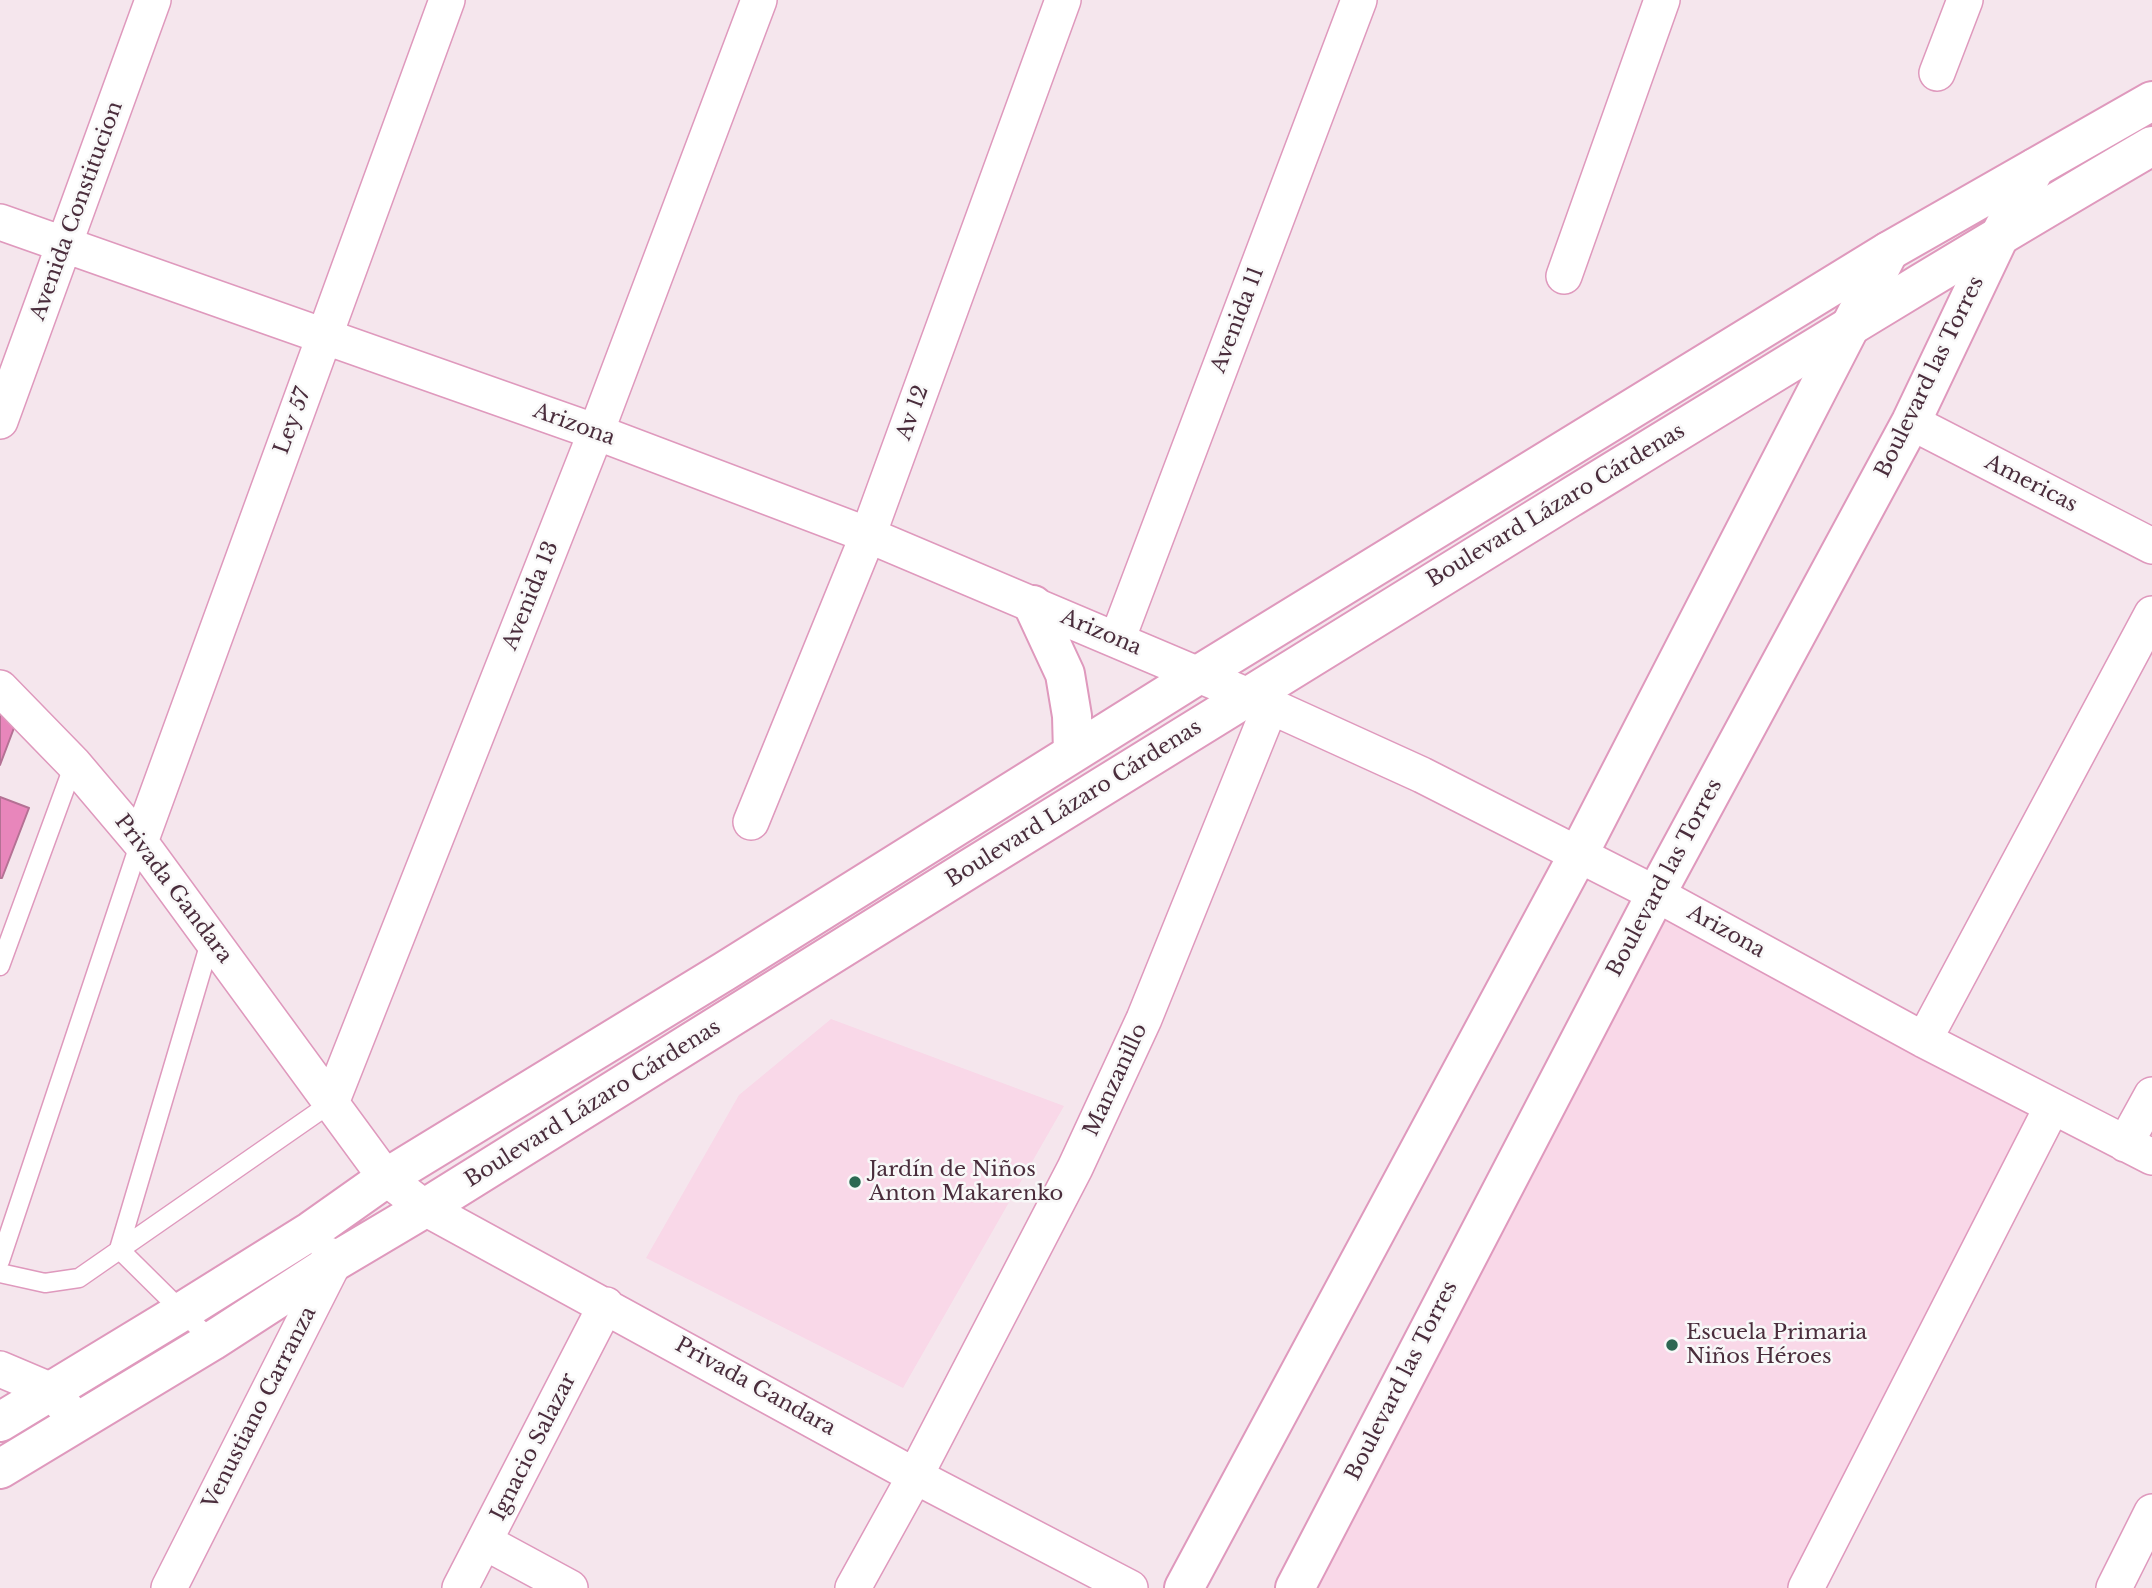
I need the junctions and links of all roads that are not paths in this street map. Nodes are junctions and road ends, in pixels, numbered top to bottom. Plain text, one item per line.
1 (153, 0) edge
2 (447, 0) edge
3 (759, 0) edge
4 (1063, 0) edge
5 (1359, 0) edge
6 (1662, 0) edge
7 (1965, 0) edge
8 (1937, 73) dead end
9 (2152, 101) edge
10 (2152, 146) edge
11 (2035, 169) junction
12 (0, 222) edge
13 (2000, 235) junction
14 (65, 245) junction
15 (1889, 251) junction
16 (1564, 276) dead end
17 (1849, 326) junction
18 (324, 338) junction
19 (0, 421) edge
20 (1910, 422) junction
21 (596, 432) junction
22 (868, 535) junction
23 (2152, 546) edge
24 (1033, 605) junction
25 (2152, 614) edge
26 (1117, 640) junction
27 (1198, 675) junction
28 (0, 688) edge
29 (1258, 701) junction
30 (1073, 754) junction
31 (74, 764) junction
32 (751, 822) dead end
33 (140, 842) junction
34 (1577, 855) junction
35 (1656, 894) junction
36 (211, 939) junction
37 (0, 967) edge
38 (1924, 1040) junction
39 (2152, 1095) edge
40 (331, 1103) junction
41 (2052, 1107) junction
42 (2139, 1151) edge
43 (386, 1178) junction
44 (425, 1208) junction
45 (311, 1231) junction
46 (119, 1249) junction
47 (0, 1261) edge
48 (334, 1262) junction
49 (0, 1273) edge
50 (606, 1306) junction
51 (183, 1311) junction
52 (212, 1341) junction
53 (0, 1369) edge
54 (52, 1391) junction
55 (0, 1422) edge
56 (77, 1422) junction
57 (0, 1469) edge
58 (915, 1476) junction
59 (2152, 1512) edge
60 (485, 1542) junction
61 (169, 1588) edge
62 (460, 1588) edge
63 (570, 1588) edge
64 (853, 1588) edge
65 (1130, 1588) edge
66 (1184, 1588) edge
67 (1295, 1588) edge
68 (1805, 1588) edge
69 (2114, 1588) edge

1 - 14 street, Avenida Constitucion
2 - 18 street, Ley 57
3 - 21 street, Avenida 13
4 - 22 street, Av 12
5 - 26 street, Avenida 11
6 - 16 street
7 - 8 street
9 - 11 main road, Boulevard Lázaro Cárdenas
10 - 13 main road, Boulevard Lázaro Cárdenas
11 - 13 main road, Boulevard las Torres
11 - 15 main road, Boulevard Lázaro Cárdenas
12 - 14 street, Arizona
13 - 17 main road, Boulevard Lázaro Cárdenas
13 - 20 main road, Boulevard las Torres
14 - 18 street, Arizona
14 - 19 street, Avenida Constitucion
15 - 17 main road
15 - 27 main road, Boulevard Lázaro Cárdenas
17 - 29 main road, Boulevard Lázaro Cárdenas
17 - 34 main road
18 - 21 street, Arizona
18 - 33 street, Ley 57
20 - 23 street, Americas
20 - 35 main road, Boulevard las Torres
21 - 22 street, Arizona
21 - 40 street, Avenida 13
22 - 24 street, Arizona
22 - 32 street, Av 12
24 - 26 street, Arizona
24 - 30 main road
25 - 38 street
26 - 27 street, Arizona
27 - 29 street, Arizona
27 - 30 main road, Boulevard Lázaro Cárdenas
28 - 31 street, Privada Gandara
29 - 34 street, Arizona
29 - 44 main road, Boulevard Lázaro Cárdenas
29 - 58 street, Manzanillo
30 - 43 main road, Boulevard Lázaro Cárdenas
31 - 33 street, Privada Gandara
31 - 37 lane
33 - 36 street, Privada Gandara
33 - 47 lane
34 - 35 street, Arizona
34 - 66 main road
35 - 38 street, Arizona
35 - 67 main road, Boulevard las Torres
36 - 40 street, Privada Gandara
36 - 46 lane
38 - 41 street, Arizona
39 - 42 street
40 - 43 street
40 - 46 lane
41 - 42 street, Arizona
41 - 68 street
43 - 44 street, Privada Gandara
43 - 45 main road, Boulevard Lázaro Cárdenas
44 - 48 main road, Boulevard Lázaro Cárdenas
44 - 50 street, Privada Gandara
45 - 48 street
45 - 51 main road, Boulevard Lázaro Cárdenas
46 - 49 lane
46 - 51 lane
48 - 52 main road, Boulevard Lázaro Cárdenas
48 - 61 street, Venustiano Carranza
50 - 58 street, Privada Gandara
50 - 60 street, Ignacio Salazar
51 - 52 lane
51 - 54 main road, Boulevard Lázaro Cárdenas
52 - 56 main road, Boulevard Lázaro Cárdenas
53 - 54 street
54 - 55 main road, Boulevard Lázaro Cárdenas
54 - 56 street
56 - 57 main road, Boulevard Lázaro Cárdenas
58 - 64 street, Manzanillo
58 - 65 street, Privada Gandara
59 - 69 street
60 - 62 street, Ignacio Salazar
60 - 63 street

